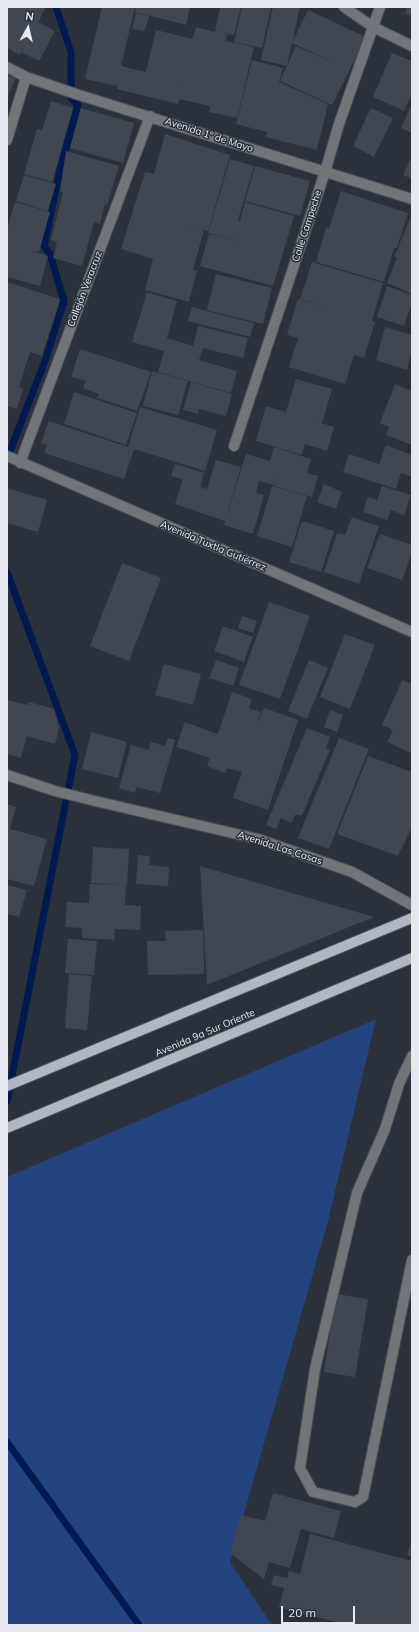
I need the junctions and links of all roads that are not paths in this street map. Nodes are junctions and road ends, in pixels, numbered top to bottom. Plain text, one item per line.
1 (344, 7) edge
2 (380, 7) edge
3 (373, 27) junction
4 (412, 46) edge
5 (7, 67) edge
6 (26, 77) junction
7 (150, 116) junction
8 (7, 140) edge
9 (325, 172) junction
10 (412, 199) edge
11 (234, 446) dead end
12 (13, 460) edge
13 (412, 632) edge
14 (7, 775) edge
15 (412, 904) edge
16 (412, 918) edge
17 (412, 958) edge
18 (412, 1056) edge
19 (7, 1086) edge
20 (7, 1128) edge
21 (412, 1260) edge

1 - 3 street
2 - 3 street, Calle Campeche
3 - 4 street
3 - 9 street, Calle Campeche
5 - 6 street, Avenida 1º de Mayo
6 - 7 street, Avenida 1º de Mayo
6 - 8 street
7 - 9 street, Avenida 1º de Mayo
7 - 12 street, Callejón Veracruz
9 - 10 street, Avenida 1º de Mayo
9 - 11 street, Calle Campeche
12 - 13 street, Avenida Tuxtla Gutiérrez
14 - 15 street, Avenida Las Casas
16 - 19 main road
17 - 20 main road, Avenida 9a Sur Oriente
18 - 21 street

